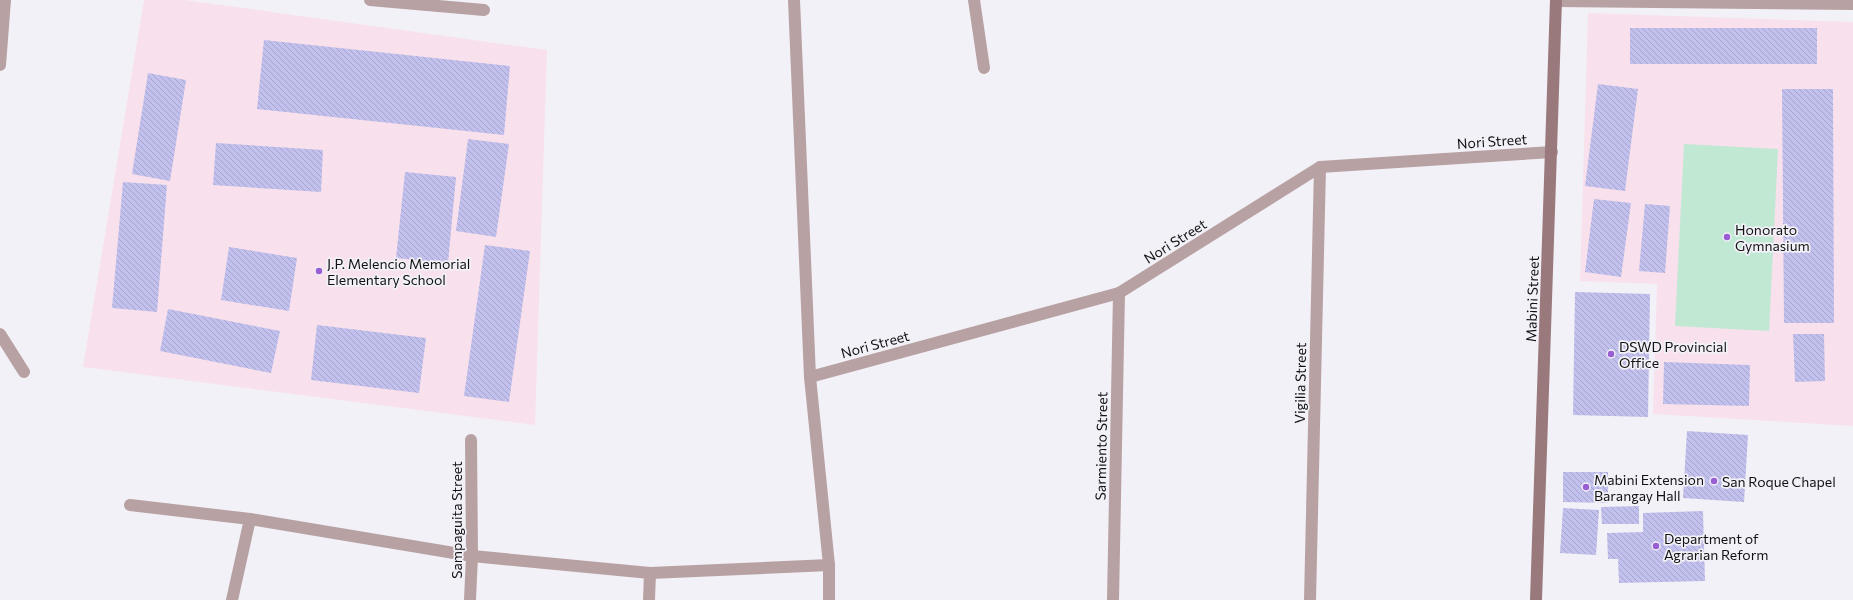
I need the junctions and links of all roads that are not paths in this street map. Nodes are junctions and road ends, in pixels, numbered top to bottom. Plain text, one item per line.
1 (5, 0) edge
2 (370, 0) edge
3 (794, 0) edge
4 (974, 0) edge
5 (1556, 0) edge
6 (1853, 4) edge
7 (484, 10) dead end
8 (0, 65) edge
9 (984, 68) dead end
10 (1552, 152) junction
11 (1320, 167) junction
12 (1119, 294) junction
13 (0, 334) edge
14 (24, 372) dead end
15 (810, 377) junction
16 (471, 440) dead end
17 (130, 506) dead end
18 (250, 519) junction
19 (472, 556) junction
20 (828, 565) junction
21 (650, 573) junction
22 (232, 600) edge
23 (470, 600) edge
24 (649, 600) edge
25 (829, 600) edge
26 (1112, 600) edge
27 (1310, 600) edge
28 (1536, 600) edge

1 - 8 street
2 - 7 street
3 - 15 street
4 - 9 street
5 - 6 street
5 - 10 main road, Mabini Street
10 - 11 street, Nori Street
10 - 28 main road, Mabini Street
11 - 12 street, Nori Street
11 - 27 street, Vigilia Street
12 - 15 street, Nori Street
12 - 26 street, Sarmiento Street
13 - 14 street
15 - 20 street
16 - 19 street, Sampaguita Street
17 - 18 street
18 - 19 street
18 - 22 street
19 - 21 street
19 - 23 street, Sampaguita Street
20 - 21 street
20 - 25 street
21 - 24 street

